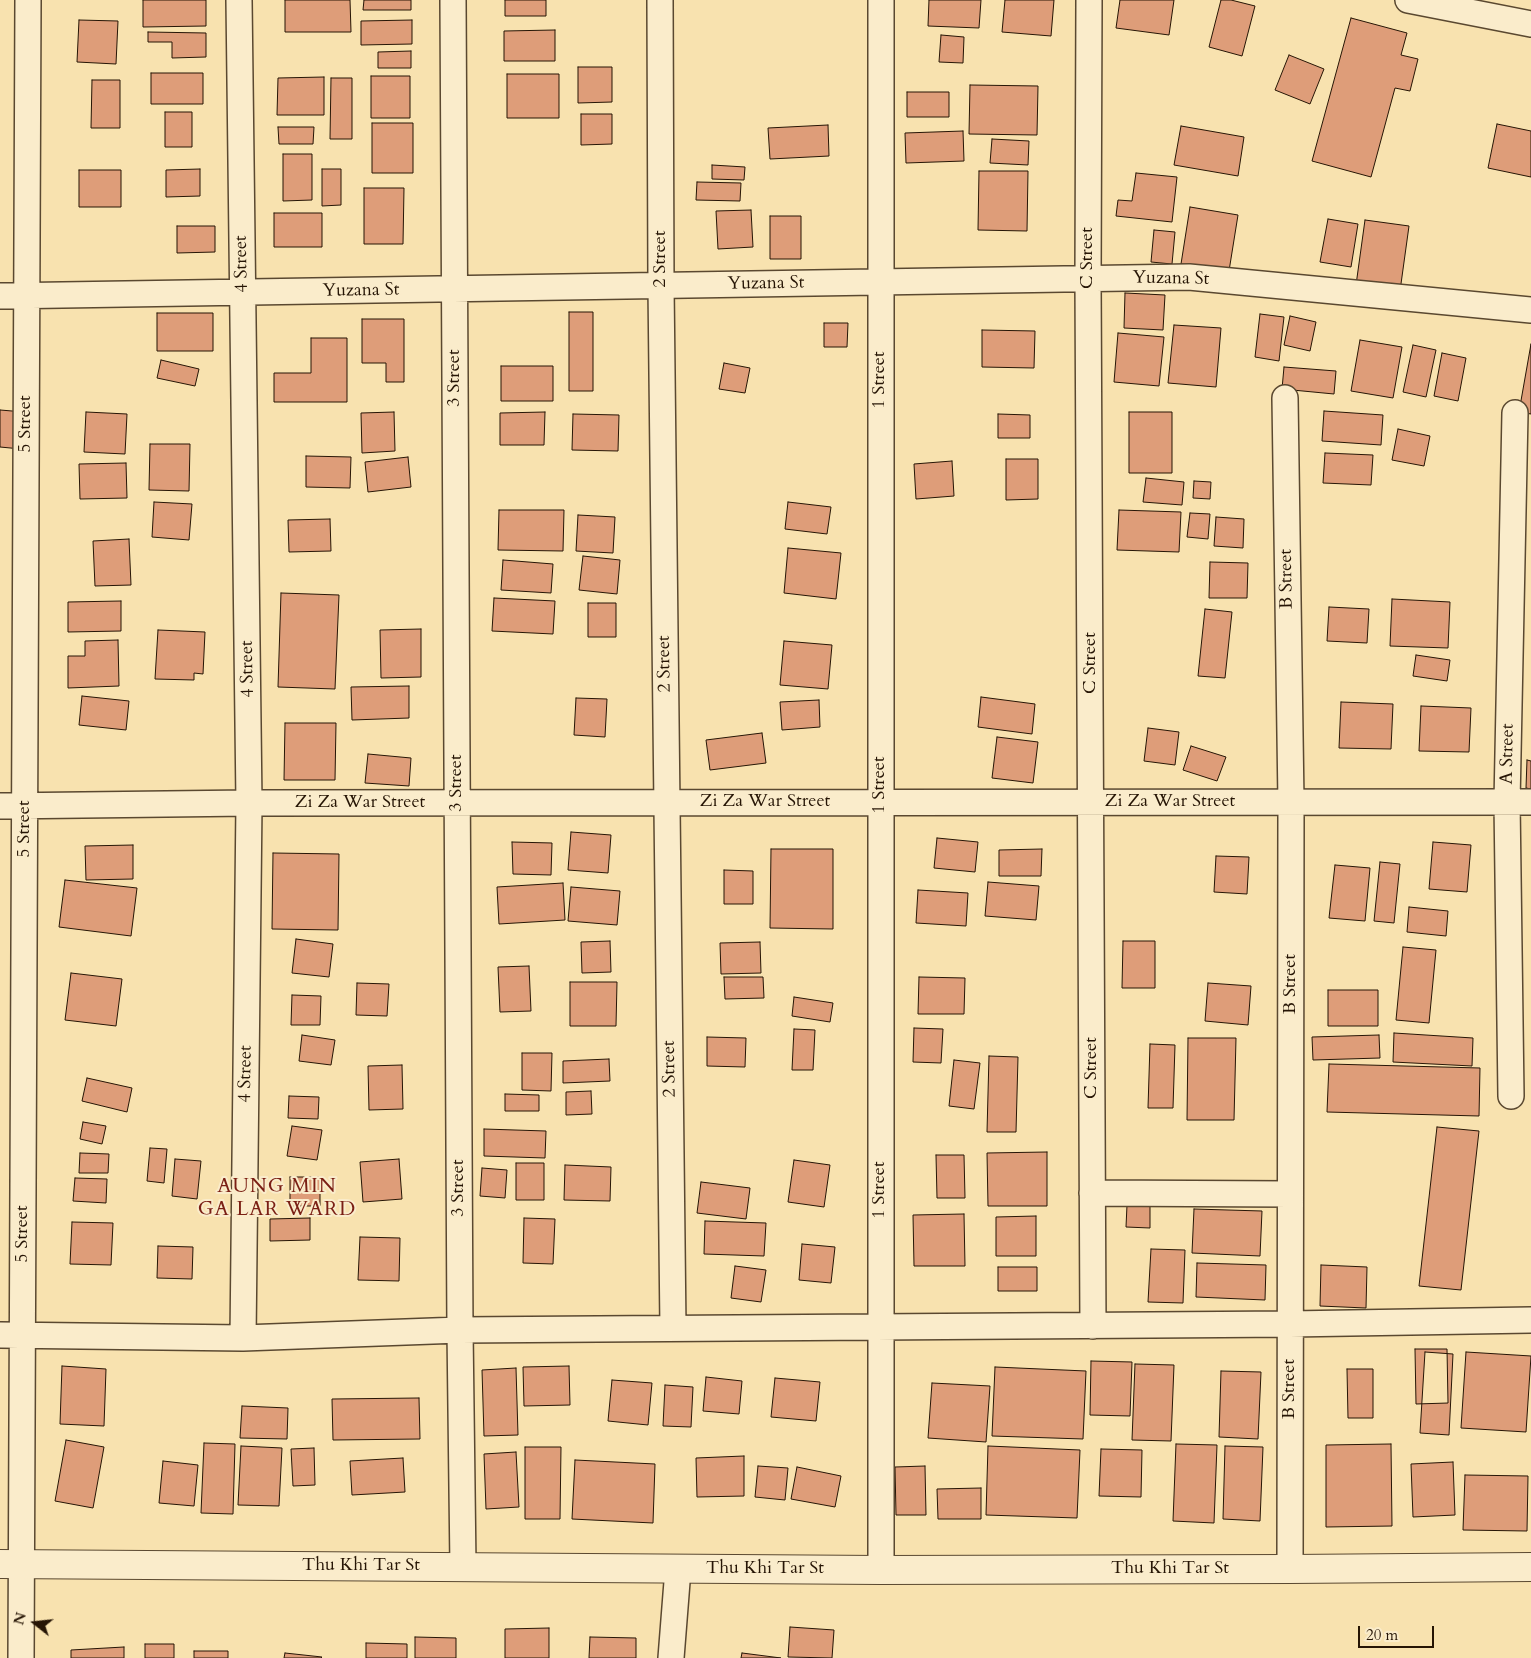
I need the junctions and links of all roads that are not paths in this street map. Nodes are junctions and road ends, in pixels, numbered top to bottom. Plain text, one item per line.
1 (28, 0) edge
2 (239, 0) edge
3 (453, 0) edge
4 (660, 0) edge
5 (881, 0) edge
6 (1089, 0) edge
7 (1408, 0) edge
8 (1531, 24) edge
9 (1088, 279) junction
10 (880, 282) junction
11 (661, 286) junction
12 (454, 289) junction
13 (242, 293) junction
14 (0, 296) edge
15 (27, 297) junction
16 (1531, 310) edge
17 (1285, 398) dead end
18 (1515, 413) dead end
19 (249, 802) junction
20 (667, 802) junction
21 (880, 802) junction
22 (1092, 802) junction
23 (1291, 802) junction
24 (1519, 802) edge
25 (457, 803) junction
26 (0, 806) edge
27 (25, 807) junction
28 (1511, 1096) dead end
29 (1092, 1193) junction
30 (1290, 1194) junction
31 (1531, 1320) edge
32 (1290, 1324) junction
33 (1093, 1326) junction
34 (880, 1327) junction
35 (673, 1328) junction
36 (460, 1330) junction
37 (11, 1335) edge
38 (243, 1338) junction
39 (11, 1564) edge
40 (463, 1566) junction
41 (1531, 1567) edge
42 (678, 1569) junction
43 (1290, 1569) junction
44 (881, 1570) junction
45 (21, 1658) edge
46 (671, 1658) edge

1 - 15 street, 5 Street
2 - 13 street, 4 Street
3 - 12 street, 3 Street
4 - 11 street, 2 Street
5 - 10 street, 1 Street
6 - 9 street, C Street
7 - 8 street
9 - 10 street, Yuzana St
9 - 16 street, Yuzana St
9 - 22 street, C Street
10 - 11 street, Yuzana St
10 - 21 street, 1 Street
11 - 12 street, Yuzana St
11 - 20 street, 2 Street
12 - 13 street, Yuzana St
12 - 25 street, 3 Street
13 - 15 street, Yuzana St
13 - 19 street, 4 Street
14 - 15 street, Yuzana St
15 - 27 street, 5 Street
17 - 23 street, B Street
18 - 24 street, A Street
19 - 25 street, Zi Za War Street
19 - 27 street, Zi Za War Street
19 - 38 street, 4 Street
20 - 21 street, Zi Za War Street
20 - 25 street, Zi Za War Street
20 - 35 street, 2 Street
21 - 22 street, Zi Za War Street
21 - 34 street, 1 Street
22 - 23 street, Zi Za War Street
22 - 29 street, C Street
23 - 24 street, Zi Za War Street
23 - 30 street, B Street
24 - 28 street, A Street
25 - 36 street, 3 Street
26 - 27 street, Zi Za War Street
27 - 37 street, 5 Street
29 - 30 street
29 - 33 street, C Street
30 - 32 street, B Street
31 - 32 street
32 - 33 street
32 - 43 street, B Street
33 - 34 street
34 - 35 street
34 - 44 street, 1 Street
35 - 36 street
36 - 38 street
36 - 40 street, 3 Street
37 - 38 street
37 - 39 street, 5 Street
39 - 40 street, Thu Khi Tar St
39 - 45 street, 5 Street
40 - 42 street, Thu Khi Tar St
41 - 43 street, Thu Khi Tar St
42 - 44 street, Thu Khi Tar St
42 - 46 street
43 - 44 street, Thu Khi Tar St

